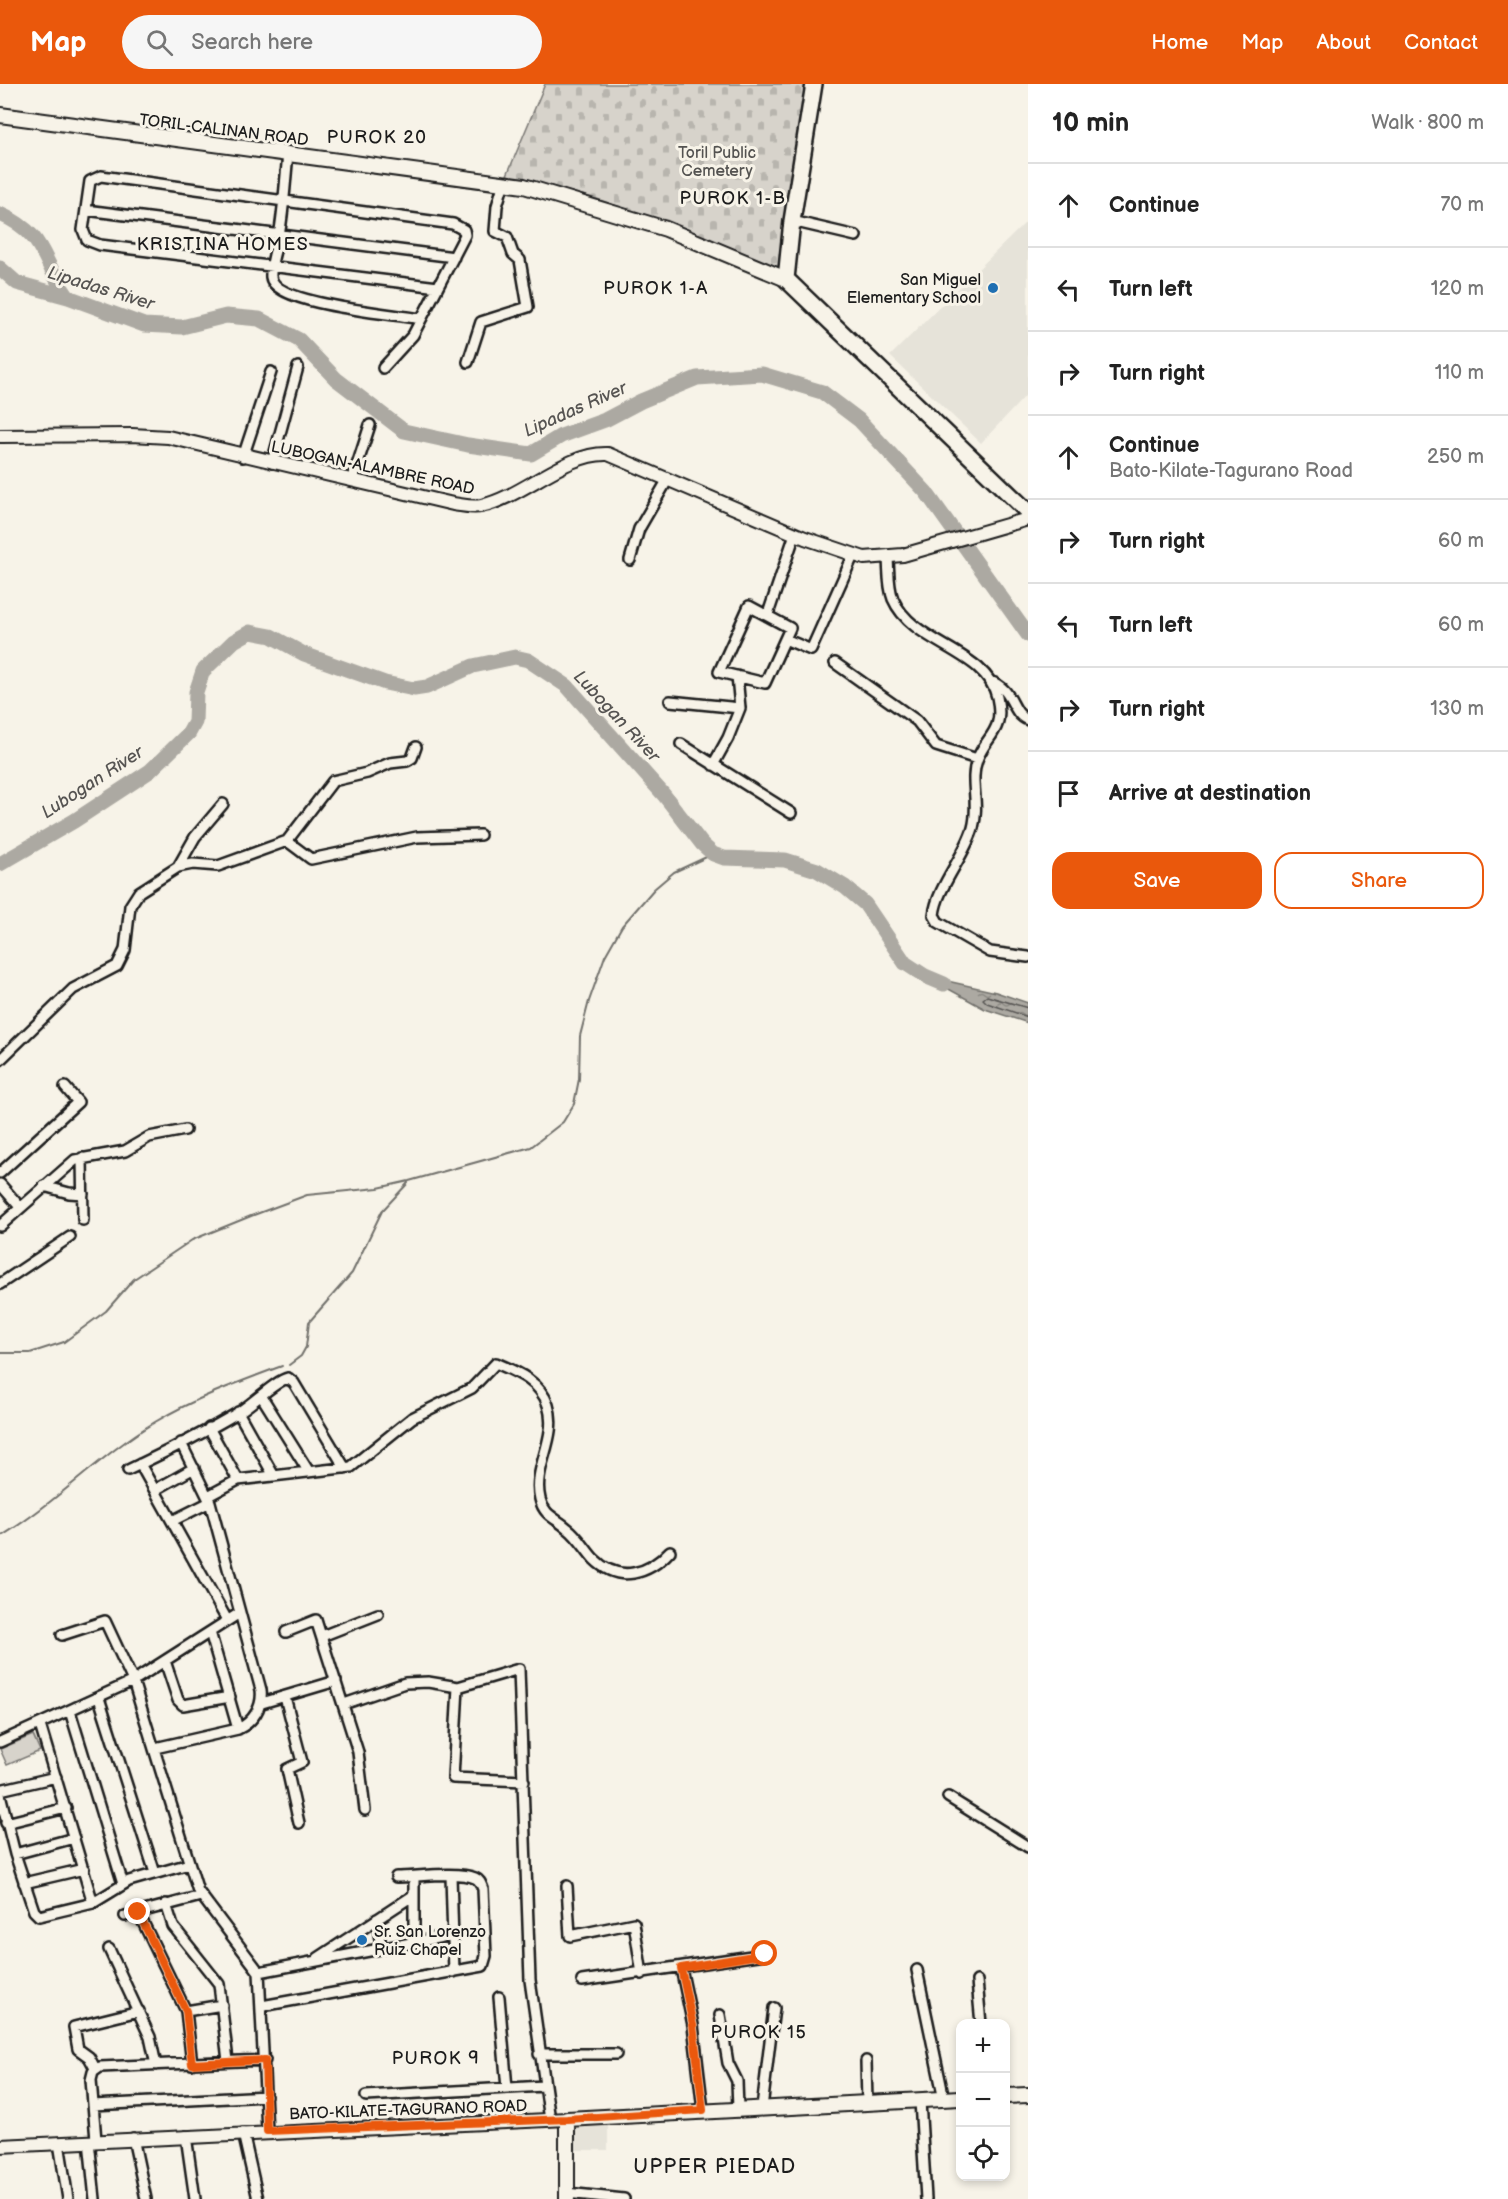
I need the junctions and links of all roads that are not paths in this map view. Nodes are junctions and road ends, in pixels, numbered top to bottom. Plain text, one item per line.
1 (814, 84) edge
2 (0, 116) edge
3 (288, 154) junction
4 (504, 182) junction
5 (284, 201) junction
6 (86, 210) junction
7 (792, 221) junction
8 (279, 235) junction
9 (856, 236) dead end
10 (454, 256) junction
11 (272, 266) junction
12 (786, 279) junction
13 (438, 287) junction
14 (421, 319) junction
15 (468, 362) dead end
16 (298, 367) dead end
17 (383, 368) dead end
18 (271, 372) dead end
19 (370, 425) dead end
20 (0, 436) edge
21 (243, 457) junction
22 (272, 463) junction
23 (668, 479) junction
24 (352, 481) junction
25 (1028, 512) edge
26 (1028, 519) edge
27 (795, 534) junction
28 (853, 556) junction
29 (888, 558) junction
30 (630, 560) dead end
31 (768, 614) junction
32 (785, 639) junction
33 (835, 663) dead end
34 (737, 676) junction
35 (990, 681) junction
36 (670, 701) dead end
37 (740, 708) junction
38 (1028, 720) edge
39 (681, 744) dead end
40 (416, 747) dead end
41 (977, 759) junction
42 (713, 765) junction
43 (223, 804) dead end
44 (791, 813) dead end
45 (480, 835) dead end
46 (288, 842) junction
47 (178, 867) junction
48 (1028, 957) edge
49 (0, 1060) edge
50 (65, 1087) dead end
51 (185, 1130) dead end
52 (82, 1158) junction
53 (1, 1170) edge
54 (0, 1184) edge
55 (44, 1186) junction
56 (83, 1194) junction
57 (20, 1207) junction
58 (83, 1220) dead end
59 (0, 1226) edge
60 (70, 1237) dead end
61 (0, 1284) edge
62 (262, 1397) junction
63 (238, 1412) junction
64 (209, 1428) junction
65 (181, 1443) junction
66 (140, 1464) junction
67 (194, 1468) junction
68 (345, 1468) junction
69 (128, 1470) dead end
70 (309, 1472) junction
71 (274, 1476) junction
72 (238, 1480) junction
73 (155, 1490) junction
74 (209, 1499) junction
75 (172, 1521) junction
76 (670, 1551) dead end
77 (238, 1614) junction
78 (378, 1614) dead end
79 (227, 1620) junction
80 (210, 1632) junction
81 (286, 1632) dead end
82 (62, 1635) dead end
83 (322, 1636) junction
84 (165, 1661) junction
85 (134, 1681) junction
86 (336, 1681) junction
87 (458, 1687) junction
88 (285, 1696) junction
89 (230, 1697) junction
90 (99, 1698) junction
91 (262, 1703) junction
92 (344, 1704) junction
93 (70, 1711) junction
94 (40, 1725) junction
95 (238, 1729) junction
96 (0, 1742) edge
97 (155, 1748) junction
98 (56, 1777) junction
99 (524, 1781) junction
100 (0, 1792) edge
101 (948, 1797) dead end
102 (66, 1808) junction
103 (365, 1810) dead end
104 (6, 1823) junction
105 (299, 1823) dead end
106 (75, 1838) junction
107 (1028, 1847) edge
108 (15, 1854) junction
109 (189, 1863) junction
110 (84, 1869) junction
111 (155, 1872) junction
112 (451, 1876) junction
113 (396, 1877) dead end
114 (414, 1877) junction
115 (24, 1883) junction
116 (123, 1884) junction
117 (567, 1886) dead end
118 (414, 1895) junction
119 (201, 1896) junction
120 (93, 1903) junction
121 (166, 1904) junction
122 (138, 1912) junction
123 (125, 1916) dead end
124 (377, 1919) junction
125 (453, 1935) junction
126 (414, 1941) junction
127 (381, 1947) junction
128 (109, 1950) dead end
129 (765, 1954) dead end
130 (313, 1962) junction
131 (681, 1968) junction
132 (916, 1970) dead end
133 (259, 1972) junction
134 (454, 1972) junction
135 (642, 1974) junction
136 (582, 1981) dead end
137 (976, 1982) dead end
138 (500, 1997) dead end
139 (222, 2005) junction
140 (262, 2006) junction
141 (774, 2008) dead end
142 (139, 2011) junction
143 (186, 2011) junction
144 (720, 2015) dead end
145 (980, 2019) edge
146 (539, 2054) junction
147 (616, 2054) dead end
148 (265, 2060) junction
149 (228, 2061) junction
150 (866, 2061) dead end
151 (192, 2064) junction
152 (156, 2065) junction
153 (96, 2070) junction
154 (544, 2086) junction
155 (507, 2088) junction
156 (1028, 2095) edge
157 (266, 2096) junction
158 (366, 2096) dead end
159 (1010, 2096) edge
160 (956, 2098) edge
161 (944, 2099) junction
162 (920, 2100) junction
163 (867, 2103) junction
164 (93, 2105) junction
165 (762, 2108) junction
166 (738, 2109) junction
167 (703, 2110) junction
168 (567, 2119) junction
169 (550, 2120) junction
170 (267, 2131) junction
171 (243, 2133) junction
172 (186, 2136) junction
173 (133, 2138) junction
174 (93, 2141) junction
175 (59, 2143) junction
176 (0, 2146) edge
177 (567, 2196) edge
178 (68, 2199) edge
179 (95, 2199) edge
180 (146, 2199) edge
181 (195, 2199) edge
182 (258, 2199) edge
183 (624, 2199) edge
184 (926, 2199) edge

1 - 7 main road
2 - 3 main road, TORIL-CALINAN ROAD
3 - 4 main road, TORIL-CALINAN ROAD
3 - 5 street
4 - 12 main road, TORIL-CALINAN ROAD
4 - 15 street
5 - 6 street
5 - 8 street
5 - 10 street
6 - 8 street
6 - 11 street
7 - 9 street
7 - 12 main road
8 - 10 street
8 - 11 street
10 - 13 street
11 - 13 street
11 - 14 street
12 - 25 main road
13 - 14 street
14 - 17 street
16 - 22 street
18 - 21 street
19 - 24 street
20 - 21 street, LUBOGAN-ALAMBRE ROAD
21 - 22 street, LUBOGAN-ALAMBRE ROAD
22 - 24 street, LUBOGAN-ALAMBRE ROAD
23 - 24 street, LUBOGAN-ALAMBRE ROAD
23 - 27 street, LUBOGAN-ALAMBRE ROAD
23 - 30 street
26 - 29 street, LUBOGAN-ALAMBRE ROAD
27 - 28 street, LUBOGAN-ALAMBRE ROAD
27 - 31 street
28 - 29 street, LUBOGAN-ALAMBRE ROAD
28 - 32 street
29 - 35 street
31 - 32 street
31 - 34 street
32 - 34 street
33 - 41 street
34 - 37 street
35 - 38 street
35 - 41 street
36 - 37 street
37 - 42 street
39 - 42 street
40 - 46 street
41 - 48 street
42 - 44 street
43 - 47 street
45 - 46 street
46 - 47 street
47 - 49 street
50 - 53 street
51 - 52 street
52 - 55 street
52 - 56 street
54 - 57 street
55 - 56 street
55 - 57 street
56 - 58 street
57 - 59 street
60 - 61 street
62 - 63 street
62 - 68 street
62 - 70 street
63 - 64 street
63 - 71 street
64 - 65 street
64 - 72 street
65 - 66 street
65 - 67 street
66 - 69 street
66 - 73 street
67 - 73 street
67 - 74 street
68 - 70 street
68 - 76 street
70 - 71 street
71 - 72 street
72 - 74 street
73 - 75 street
74 - 75 street
74 - 77 street
75 - 79 street
77 - 79 street
77 - 91 street
78 - 83 street
79 - 80 street
80 - 84 street
80 - 89 street
81 - 83 street
82 - 85 street
83 - 86 street
84 - 85 street
84 - 89 street
85 - 90 street
85 - 97 street
86 - 88 street
86 - 92 street
87 - 92 street
87 - 99 street
87 - 99 street
88 - 91 street
88 - 105 street
89 - 95 street
90 - 93 street
90 - 111 street
91 - 95 street
92 - 103 street
93 - 94 street
93 - 116 street
94 - 96 street
94 - 98 street
95 - 97 street
97 - 109 street
98 - 100 street
98 - 102 street
99 - 146 street
100 - 104 street
101 - 107 street
102 - 104 street
102 - 106 street
104 - 108 street
106 - 108 street
106 - 110 street
108 - 115 street
109 - 111 street
109 - 119 street
110 - 115 street
110 - 120 street
111 - 116 street
112 - 114 street
112 - 125 street
112 - 134 street
113 - 114 street
114 - 118 street
115 - 120 street
116 - 120 street
117 - 135 street
118 - 124 street
118 - 126 street
119 - 121 street
119 - 133 street
121 - 122 street
121 - 139 street
122 - 123 street
122 - 143 street
124 - 127 street
124 - 130 street
125 - 126 street
125 - 134 street
126 - 127 street
127 - 130 street
128 - 142 street
129 - 131 street
130 - 133 street
131 - 135 street
131 - 167 street
132 - 161 street
133 - 140 street
134 - 140 street
135 - 136 street
137 - 145 street
138 - 155 street
139 - 143 street
139 - 149 street
140 - 148 street
141 - 165 street
142 - 152 street
142 - 153 street
143 - 151 street
144 - 166 street
146 - 147 street
146 - 154 street
148 - 149 street
148 - 157 street
149 - 151 street
150 - 163 street
151 - 152 street
152 - 153 street
153 - 164 street
154 - 155 street
154 - 169 street
155 - 158 street
156 - 159 main road
157 - 164 street
157 - 170 street
160 - 161 main road
161 - 162 main road
162 - 163 main road
162 - 184 street
163 - 165 main road
164 - 174 street
165 - 166 main road
166 - 167 main road
167 - 168 main road
168 - 169 street, BATO-KILATE-TAGURANO ROAD
168 - 177 main road
169 - 170 street, BATO-KILATE-TAGURANO ROAD
170 - 171 street, BATO-KILATE-TAGURANO ROAD
171 - 172 street, BATO-KILATE-TAGURANO ROAD
171 - 182 street
172 - 173 street, BATO-KILATE-TAGURANO ROAD
172 - 181 street
173 - 174 street, BATO-KILATE-TAGURANO ROAD
173 - 180 street
174 - 175 street, BATO-KILATE-TAGURANO ROAD
174 - 179 street
175 - 176 street, BATO-KILATE-TAGURANO ROAD
175 - 178 street
177 - 183 street

